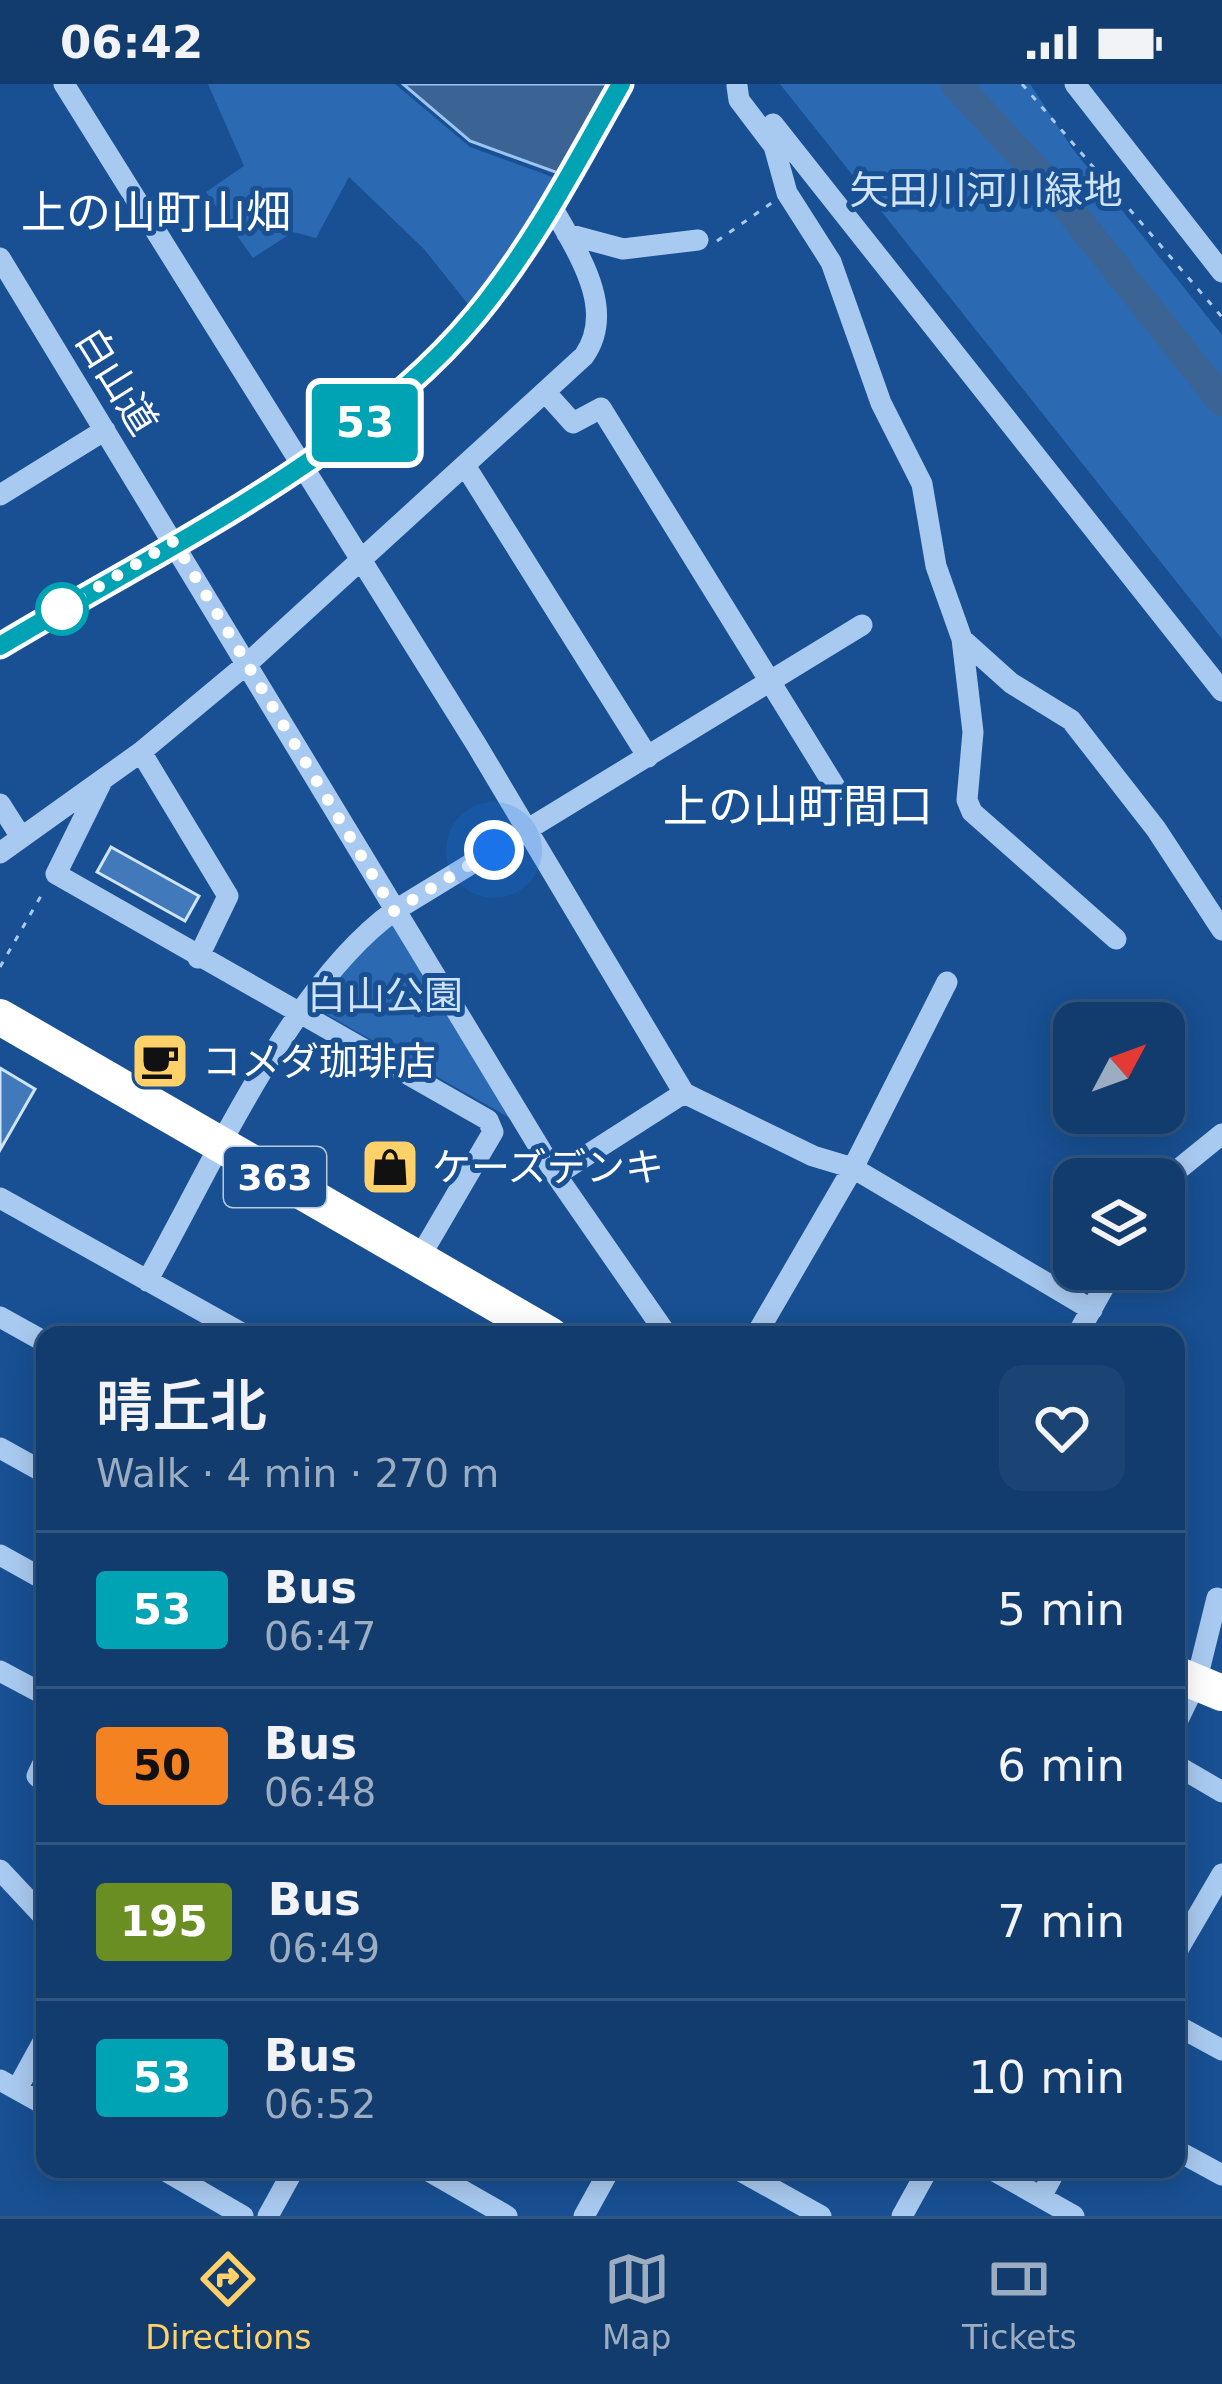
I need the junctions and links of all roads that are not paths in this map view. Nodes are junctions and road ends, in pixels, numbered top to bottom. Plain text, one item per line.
1 (64, 84) edge
2 (621, 84) edge
3 (1076, 84) edge
4 (736, 85) edge
5 (551, 205) junction
6 (567, 234) junction
7 (698, 240) road end
8 (0, 258) edge
9 (1222, 272) edge
10 (546, 393) junction
11 (105, 430) junction
12 (300, 467) junction
13 (466, 467) junction
14 (1, 493) edge
15 (174, 541) junction
16 (361, 564) junction
17 (862, 625) dead end
18 (962, 639) junction
19 (0, 646) edge
20 (248, 663) junction
21 (770, 680) junction
22 (1222, 691) edge
23 (141, 752) junction
24 (648, 757) junction
25 (105, 776) junction
26 (837, 790) dead end
27 (0, 804) edge
28 (528, 830) junction
29 (21, 837) junction
30 (0, 853) edge
31 (394, 911) junction
32 (1222, 930) edge
33 (1116, 939) dead end
34 (198, 958) junction
35 (947, 982) dead end
36 (299, 1015) junction
37 (0, 1017) edge
38 (684, 1093) junction
39 (1222, 1134) edge
40 (223, 1147) junction
41 (1185, 1164) edge
42 (853, 1168) junction
43 (556, 1175) junction
44 (0, 1198) edge
45 (418, 1260) junction
46 (147, 1281) junction
47 (1103, 1290) edge
48 (1092, 1310) junction
49 (0, 1317) edge
50 (229, 1326) edge
51 (534, 1326) edge
52 (661, 1326) edge
53 (761, 1326) edge
54 (1083, 1326) edge
55 (36, 1337) edge
56 (0, 1448) edge
57 (36, 1468) edge
58 (0, 1555) edge
59 (36, 1575) edge
60 (1217, 1598) dead end
61 (0, 1672) edge
62 (1198, 1683) edge
63 (36, 1690) edge
64 (1185, 1770) edge
65 (1222, 1792) edge
66 (0, 1870) edge
67 (1222, 1874) edge
68 (36, 1908) edge
69 (1185, 1938) edge
70 (1185, 2030) edge
71 (36, 2049) edge
72 (1222, 2050) edge
73 (8, 2084) edge
74 (36, 2100) edge
75 (1185, 2155) edge
76 (1222, 2175) edge
77 (178, 2178) edge
78 (289, 2178) edge
79 (441, 2178) edge
80 (605, 2178) edge
81 (753, 2178) edge
82 (923, 2178) edge
83 (1007, 2178) edge
84 (1051, 2178) edge
85 (1041, 2197) junction
86 (243, 2216) edge
87 (268, 2216) edge
88 (507, 2216) edge
89 (584, 2216) edge
90 (821, 2216) edge
91 (902, 2216) edge
92 (1074, 2216) edge

1 - 12 street
2 - 5 street
3 - 9 street
4 - 18 street
4 - 22 street
5 - 6 street
5 - 12 street
6 - 7 street
6 - 10 street
8 - 11 street, 白山道
10 - 13 street
10 - 21 street
11 - 14 street
11 - 15 street, 白山道
12 - 15 street
12 - 16 street
13 - 16 street
13 - 24 street
15 - 19 street
15 - 20 street, 白山道
16 - 20 street
16 - 28 street
17 - 21 street
18 - 32 street
18 - 33 street
20 - 23 street
20 - 31 street, 白山道
21 - 24 street
21 - 26 street
23 - 25 street
23 - 34 street
24 - 28 street
25 - 29 street
25 - 34 street
27 - 29 street
28 - 31 street
28 - 38 street
29 - 30 street
31 - 36 street
31 - 43 street, 白山道
34 - 36 street
35 - 42 street
36 - 40 street
36 - 45 street
37 - 40 highway, 363
38 - 42 street
38 - 43 street
39 - 41 street
40 - 45 highway, 363
40 - 46 street
42 - 48 street
42 - 53 street
43 - 52 street, 白山道
44 - 46 street
45 - 51 highway, 363
46 - 50 street
47 - 48 street
48 - 54 street
49 - 55 street
56 - 57 street
58 - 59 street
60 - 62 street
61 - 63 street
64 - 65 street
66 - 68 street
67 - 69 street
70 - 72 street
71 - 73 street
73 - 74 street
75 - 76 street
77 - 86 street
78 - 87 street
79 - 88 street
80 - 89 street
81 - 90 street
82 - 91 street
83 - 85 street
84 - 85 street
85 - 92 street

